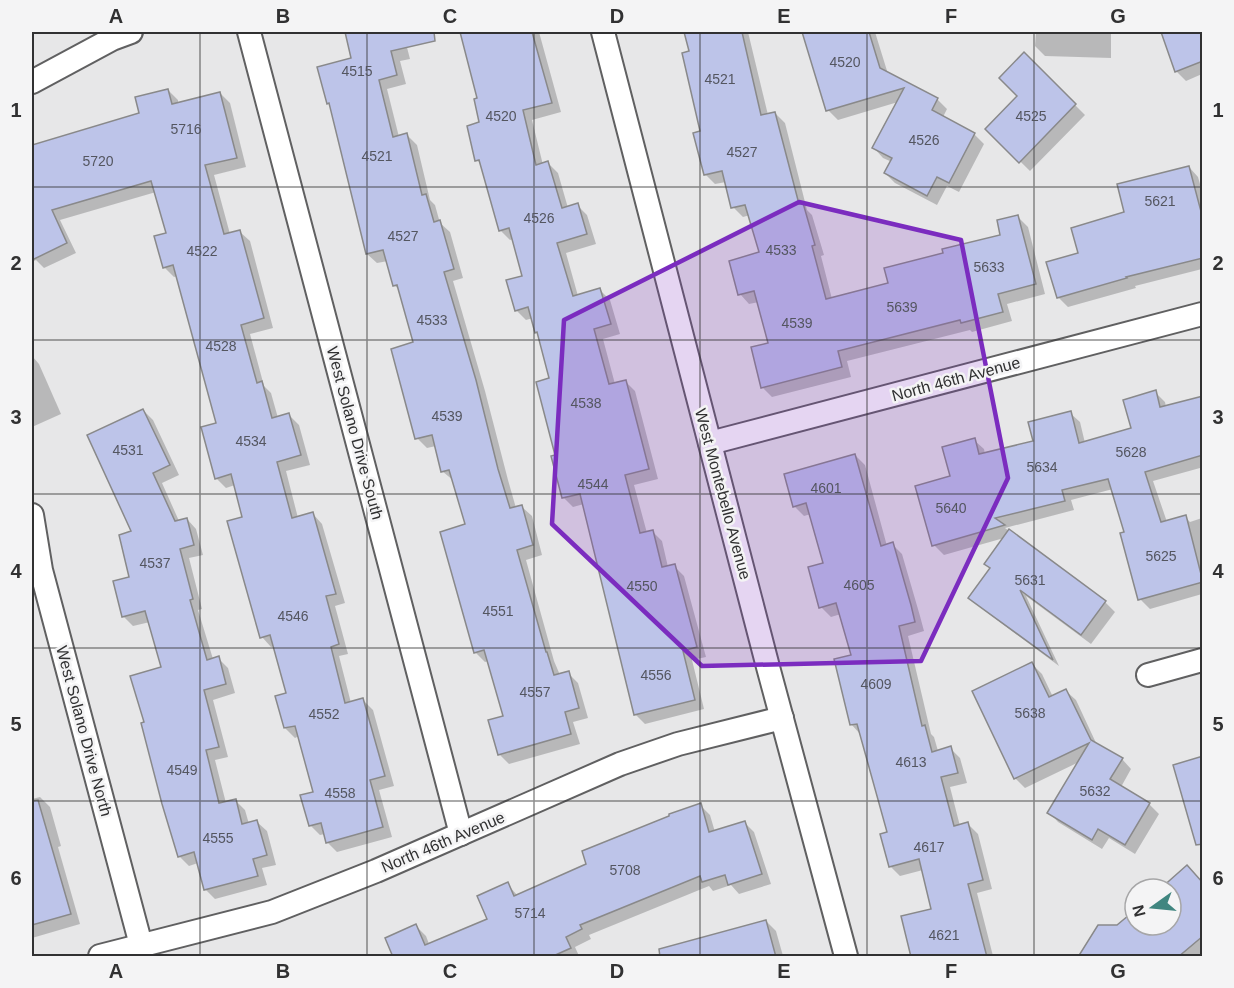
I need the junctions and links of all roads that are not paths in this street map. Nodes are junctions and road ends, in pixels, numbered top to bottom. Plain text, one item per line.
1 (131, 32) edge
2 (249, 32) edge
3 (603, 32) edge
4 (32, 82) edge
5 (1203, 314) edge
6 (710, 443) junction
7 (32, 515) edge
8 (1203, 660) edge
9 (1148, 675) dead end
10 (782, 718) junction
11 (461, 834) junction
12 (141, 945) junction
13 (100, 957) edge
14 (846, 957) edge

1 - 4 street
2 - 11 street, West Solano Drive South
3 - 6 street, West Montebello Avenue
5 - 6 street, North 46th Avenue
6 - 10 street, West Montebello Avenue
7 - 12 street, West Solano Drive North
8 - 9 street
10 - 11 street, North 46th Avenue
10 - 14 street, West Montebello Avenue
11 - 12 street, North 46th Avenue
12 - 13 street, North 46th Avenue

